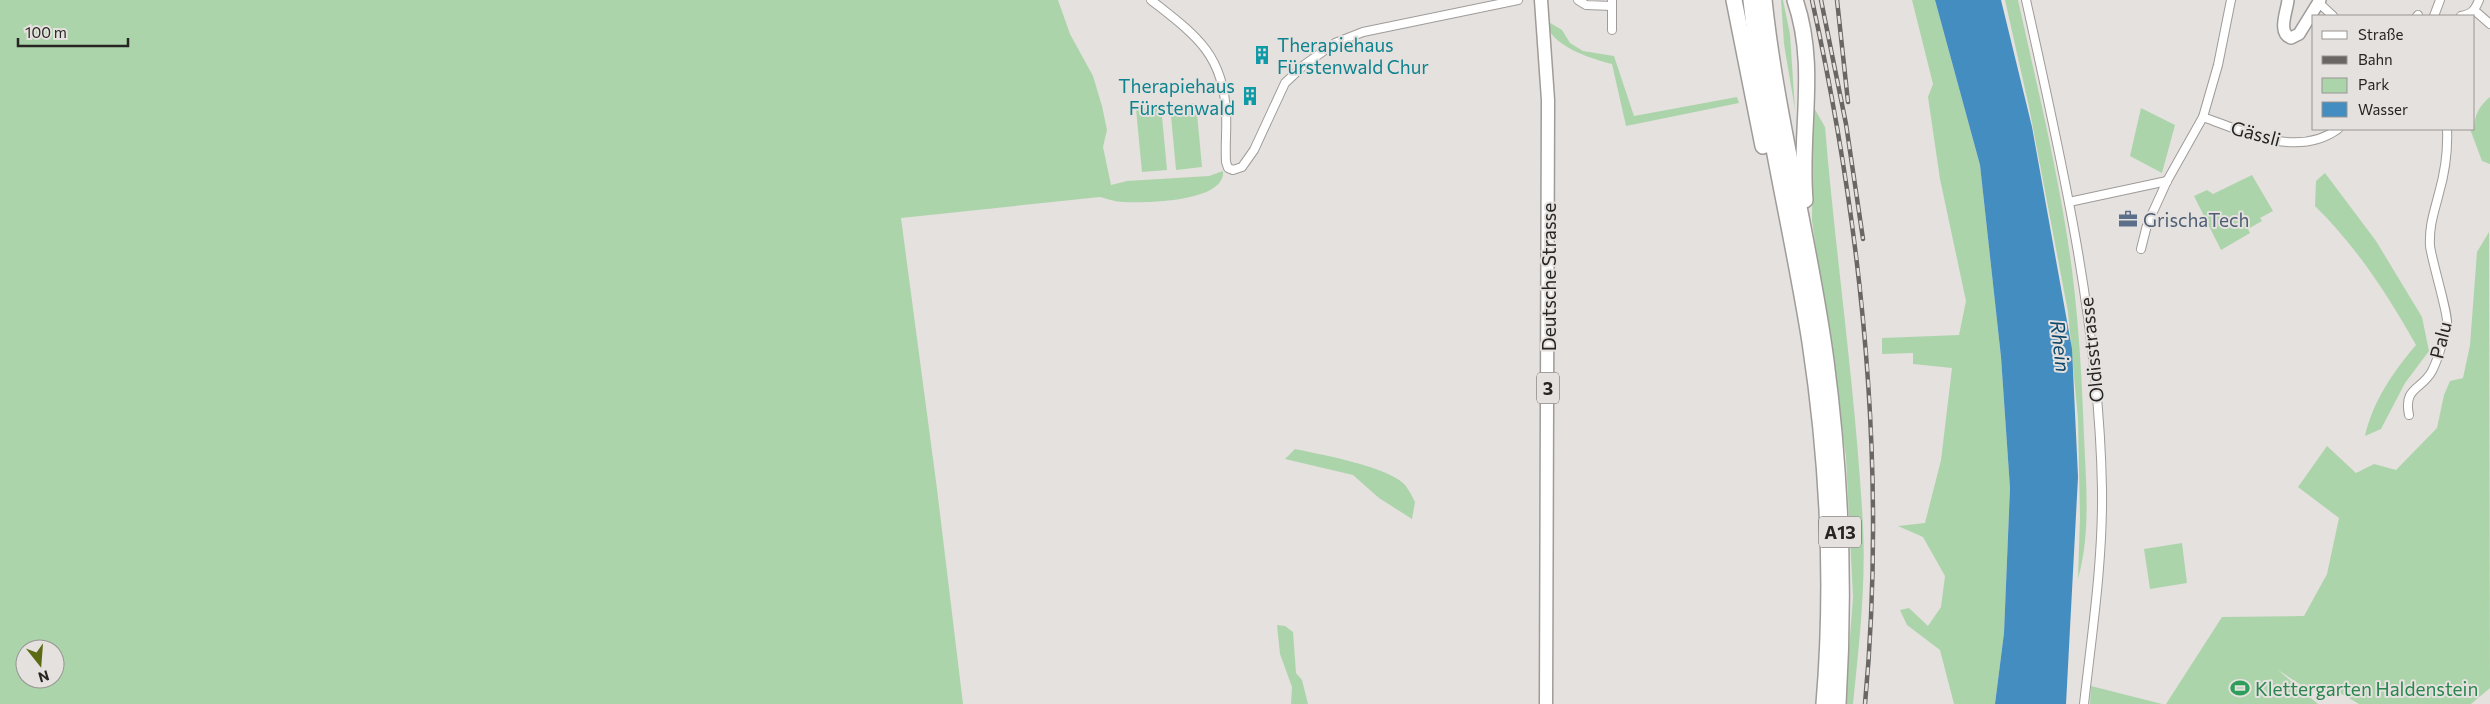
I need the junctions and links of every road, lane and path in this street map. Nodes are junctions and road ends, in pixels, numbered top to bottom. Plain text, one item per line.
1 (1151, 0) edge
2 (1518, 0) edge
3 (1542, 0) edge
4 (1578, 0) edge
5 (1734, 0) edge
6 (1750, 0) edge
7 (1764, 0) edge
8 (1795, 0) edge
9 (2026, 0) edge
10 (2231, 0) edge
11 (2288, 0) edge
12 (2440, 0) edge
13 (2479, 0) edge
14 (2319, 1) edge
15 (1612, 3) edge
16 (2474, 10) junction
17 (2332, 15) edge
18 (2434, 15) edge
19 (2465, 15) edge
20 (2490, 24) edge
21 (1612, 30) dead end
22 (2203, 118) junction
23 (2336, 130) edge
24 (2447, 130) edge
25 (2167, 181) junction
26 (2069, 202) junction
27 (2141, 249) dead end
28 (1815, 291) junction
29 (1806, 316) junction
30 (2409, 415) dead end
31 (1546, 704) edge
32 (1824, 704) edge
33 (1838, 704) edge
34 (2084, 704) edge

1 - 2 street
3 - 31 main road, Deutsche Strasse / 3
4 - 15 street
5 - 29 highway, A13
6 - 29 highway, A13
7 - 28 highway, A13
8 - 28 highway, A13
9 - 26 street, Oldisstrasse
10 - 22 street
11 - 14 street
12 - 18 street
13 - 16 street
14 - 17 street
15 - 21 street
16 - 19 street
16 - 20 street
22 - 23 street, Gässli
22 - 25 street
24 - 30 street, Palu
25 - 26 street
25 - 27 street
26 - 34 street, Oldisstrasse
28 - 33 highway, A13
29 - 32 highway, A13

